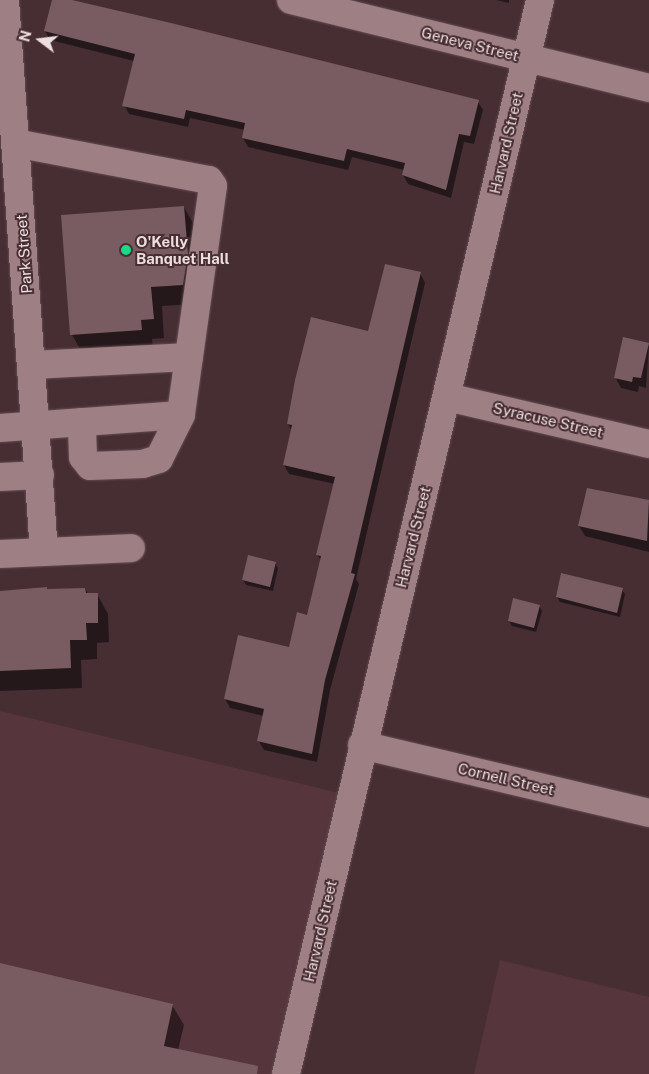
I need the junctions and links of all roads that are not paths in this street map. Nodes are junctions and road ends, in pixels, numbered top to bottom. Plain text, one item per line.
1 (5, 0) edge
2 (291, 0) edge
3 (540, 0) edge
4 (527, 58) junction
5 (649, 88) edge
6 (16, 143) junction
7 (189, 357) junction
8 (32, 365) junction
9 (447, 397) junction
10 (181, 415) junction
11 (82, 422) junction
12 (36, 425) junction
13 (0, 428) edge
14 (649, 444) edge
15 (40, 475) junction
16 (0, 477) edge
17 (131, 548) dead end
18 (44, 552) junction
19 (0, 554) edge
20 (362, 745) junction
21 (649, 814) edge
22 (286, 1074) edge

1 - 6 street, Park Street
2 - 4 street, Geneva Street
3 - 4 street, Harvard Street
4 - 5 street, Geneva Street
4 - 9 street, Harvard Street
6 - 7 street
6 - 8 street, Park Street
7 - 8 street
7 - 10 street
8 - 12 street, Park Street
9 - 14 street, Syracuse Street
9 - 20 street, Harvard Street
10 - 11 street
10 - 11 street
11 - 12 street
12 - 13 street
12 - 15 street, Park Street
15 - 16 street
15 - 18 street, Park Street
17 - 18 street
18 - 19 street
20 - 21 street, Cornell Street
20 - 22 street, Harvard Street

